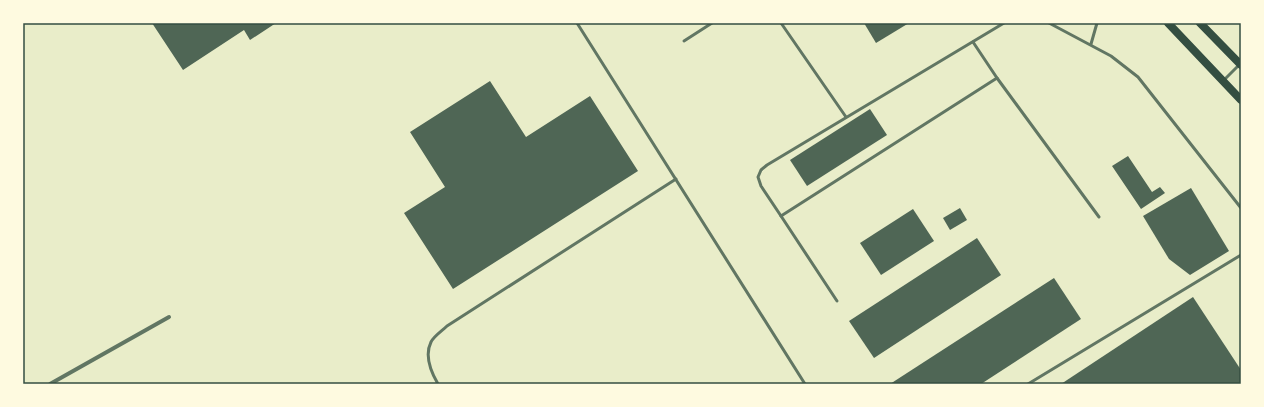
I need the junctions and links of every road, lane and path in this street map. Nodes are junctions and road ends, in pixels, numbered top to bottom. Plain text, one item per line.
1 (577, 23) edge
2 (712, 23) edge
3 (781, 23) edge
4 (1004, 23) edge
5 (1049, 23) edge
6 (1097, 23) edge
7 (1168, 23) edge
8 (1200, 23) edge
9 (684, 41) dead end
10 (973, 42) junction
11 (1091, 44) junction
12 (1241, 64) edge
13 (997, 78) junction
14 (1223, 81) junction
15 (1241, 100) edge
16 (846, 117) junction
17 (676, 179) junction
18 (1241, 208) edge
19 (781, 216) junction
20 (1100, 217) dead end
21 (1241, 254) edge
22 (837, 301) dead end
23 (169, 317) dead end
24 (50, 384) edge
25 (438, 384) edge
26 (805, 384) edge
27 (1028, 384) edge

1 - 17 lane
2 - 9 lane
3 - 16 lane
4 - 10 lane
5 - 11 lane
6 - 11 lane
7 - 14 main road
8 - 12 main road
10 - 13 lane
10 - 16 lane
11 - 18 lane
12 - 14 lane
13 - 19 lane
13 - 20 lane
14 - 15 main road
16 - 19 lane
17 - 25 lane
17 - 26 lane
19 - 22 lane
21 - 27 lane
23 - 24 street

